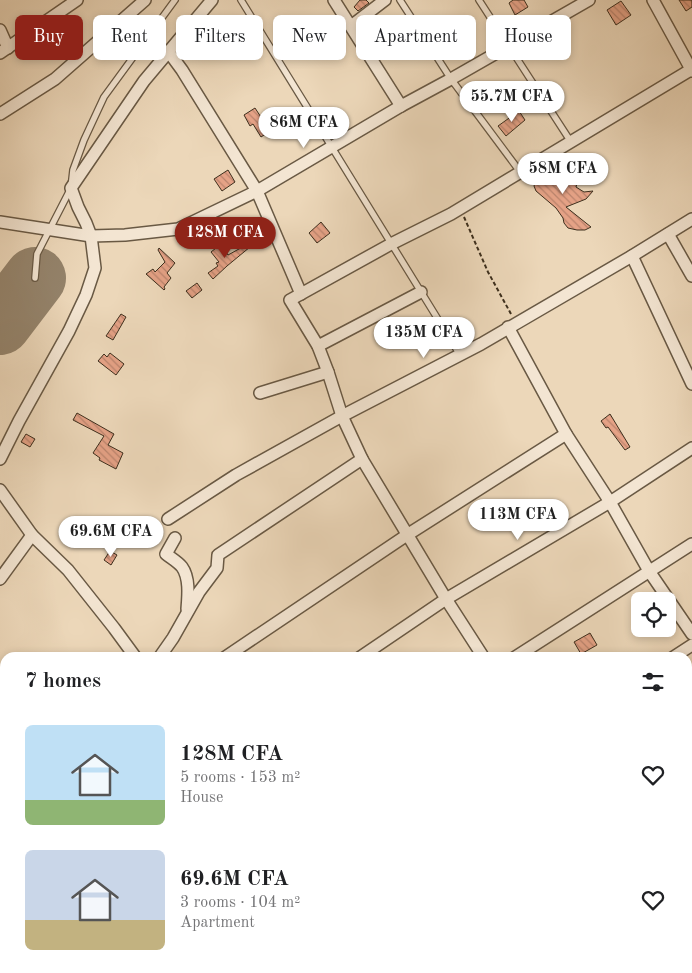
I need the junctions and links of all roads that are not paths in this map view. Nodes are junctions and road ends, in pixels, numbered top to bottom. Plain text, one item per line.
1 (77, 0) edge
2 (145, 0) edge
3 (175, 0) edge
4 (212, 0) edge
5 (242, 0) edge
6 (334, 0) edge
7 (385, 0) edge
8 (400, 0) edge
9 (479, 0) edge
10 (653, 0) edge
11 (581, 2) edge
12 (489, 15) edge
13 (560, 15) edge
14 (351, 26) junction
15 (0, 30) edge
16 (4, 51) edge
17 (168, 51) junction
18 (486, 59) edge
19 (518, 60) edge
20 (692, 70) edge
21 (451, 79) junction
22 (401, 106) junction
23 (0, 114) edge
24 (571, 142) junction
25 (332, 148) junction
26 (521, 173) junction
27 (71, 188) junction
28 (257, 191) junction
29 (692, 219) edge
30 (0, 222) edge
31 (50, 229) junction
32 (668, 234) junction
33 (91, 236) junction
34 (392, 244) junction
35 (632, 256) junction
36 (692, 276) edge
37 (34, 278) dead end
38 (421, 292) junction
39 (301, 294) junction
40 (512, 325) junction
41 (318, 346) junction
42 (460, 355) junction
43 (328, 372) junction
44 (692, 384) edge
45 (260, 393) dead end
46 (342, 416) junction
47 (566, 434) junction
48 (692, 448) edge
49 (0, 459) edge
50 (362, 459) junction
51 (0, 490) edge
52 (610, 502) junction
53 (168, 519) dead end
54 (32, 535) junction
55 (407, 535) junction
56 (176, 538) dead end
57 (692, 544) edge
58 (650, 571) junction
59 (0, 579) edge
60 (446, 599) junction
61 (187, 611) junction
62 (692, 634) edge
63 (692, 645) edge
64 (132, 652) edge
65 (163, 652) edge
66 (233, 652) edge
67 (368, 652) edge
68 (480, 652) edge
69 (523, 652) edge
70 (681, 652) edge

1 - 16 street
2 - 23 street
3 - 27 lane
4 - 17 street
5 - 25 lane
6 - 14 street
7 - 14 street
8 - 21 lane
9 - 12 lane
10 - 20 street
11 - 13 street
14 - 22 street
15 - 16 street
17 - 27 street
17 - 28 street
18 - 21 street
19 - 24 lane
20 - 24 street
21 - 22 street
21 - 26 lane
22 - 25 street
24 - 26 street
25 - 28 street
25 - 34 lane
26 - 34 street
27 - 31 lane
27 - 33 street
28 - 33 street
28 - 39 street
29 - 32 street
30 - 31 street
31 - 33 street
31 - 37 lane
32 - 35 street
32 - 36 street
33 - 49 street
34 - 38 lane
34 - 39 street
35 - 40 street
35 - 44 street
38 - 41 street
38 - 42 lane
39 - 41 street
40 - 42 street
40 - 47 street
41 - 43 street
42 - 46 street
43 - 45 street
43 - 46 street
46 - 50 street
46 - 53 street
47 - 52 street
47 - 55 street
48 - 52 street
50 - 55 street
50 - 61 street
51 - 54 street
52 - 58 street
52 - 60 street
54 - 59 street
54 - 64 street
55 - 60 street
55 - 66 street
56 - 61 street
57 - 58 street
58 - 62 street
58 - 69 street
60 - 67 street
60 - 68 street
61 - 65 street
63 - 70 street

